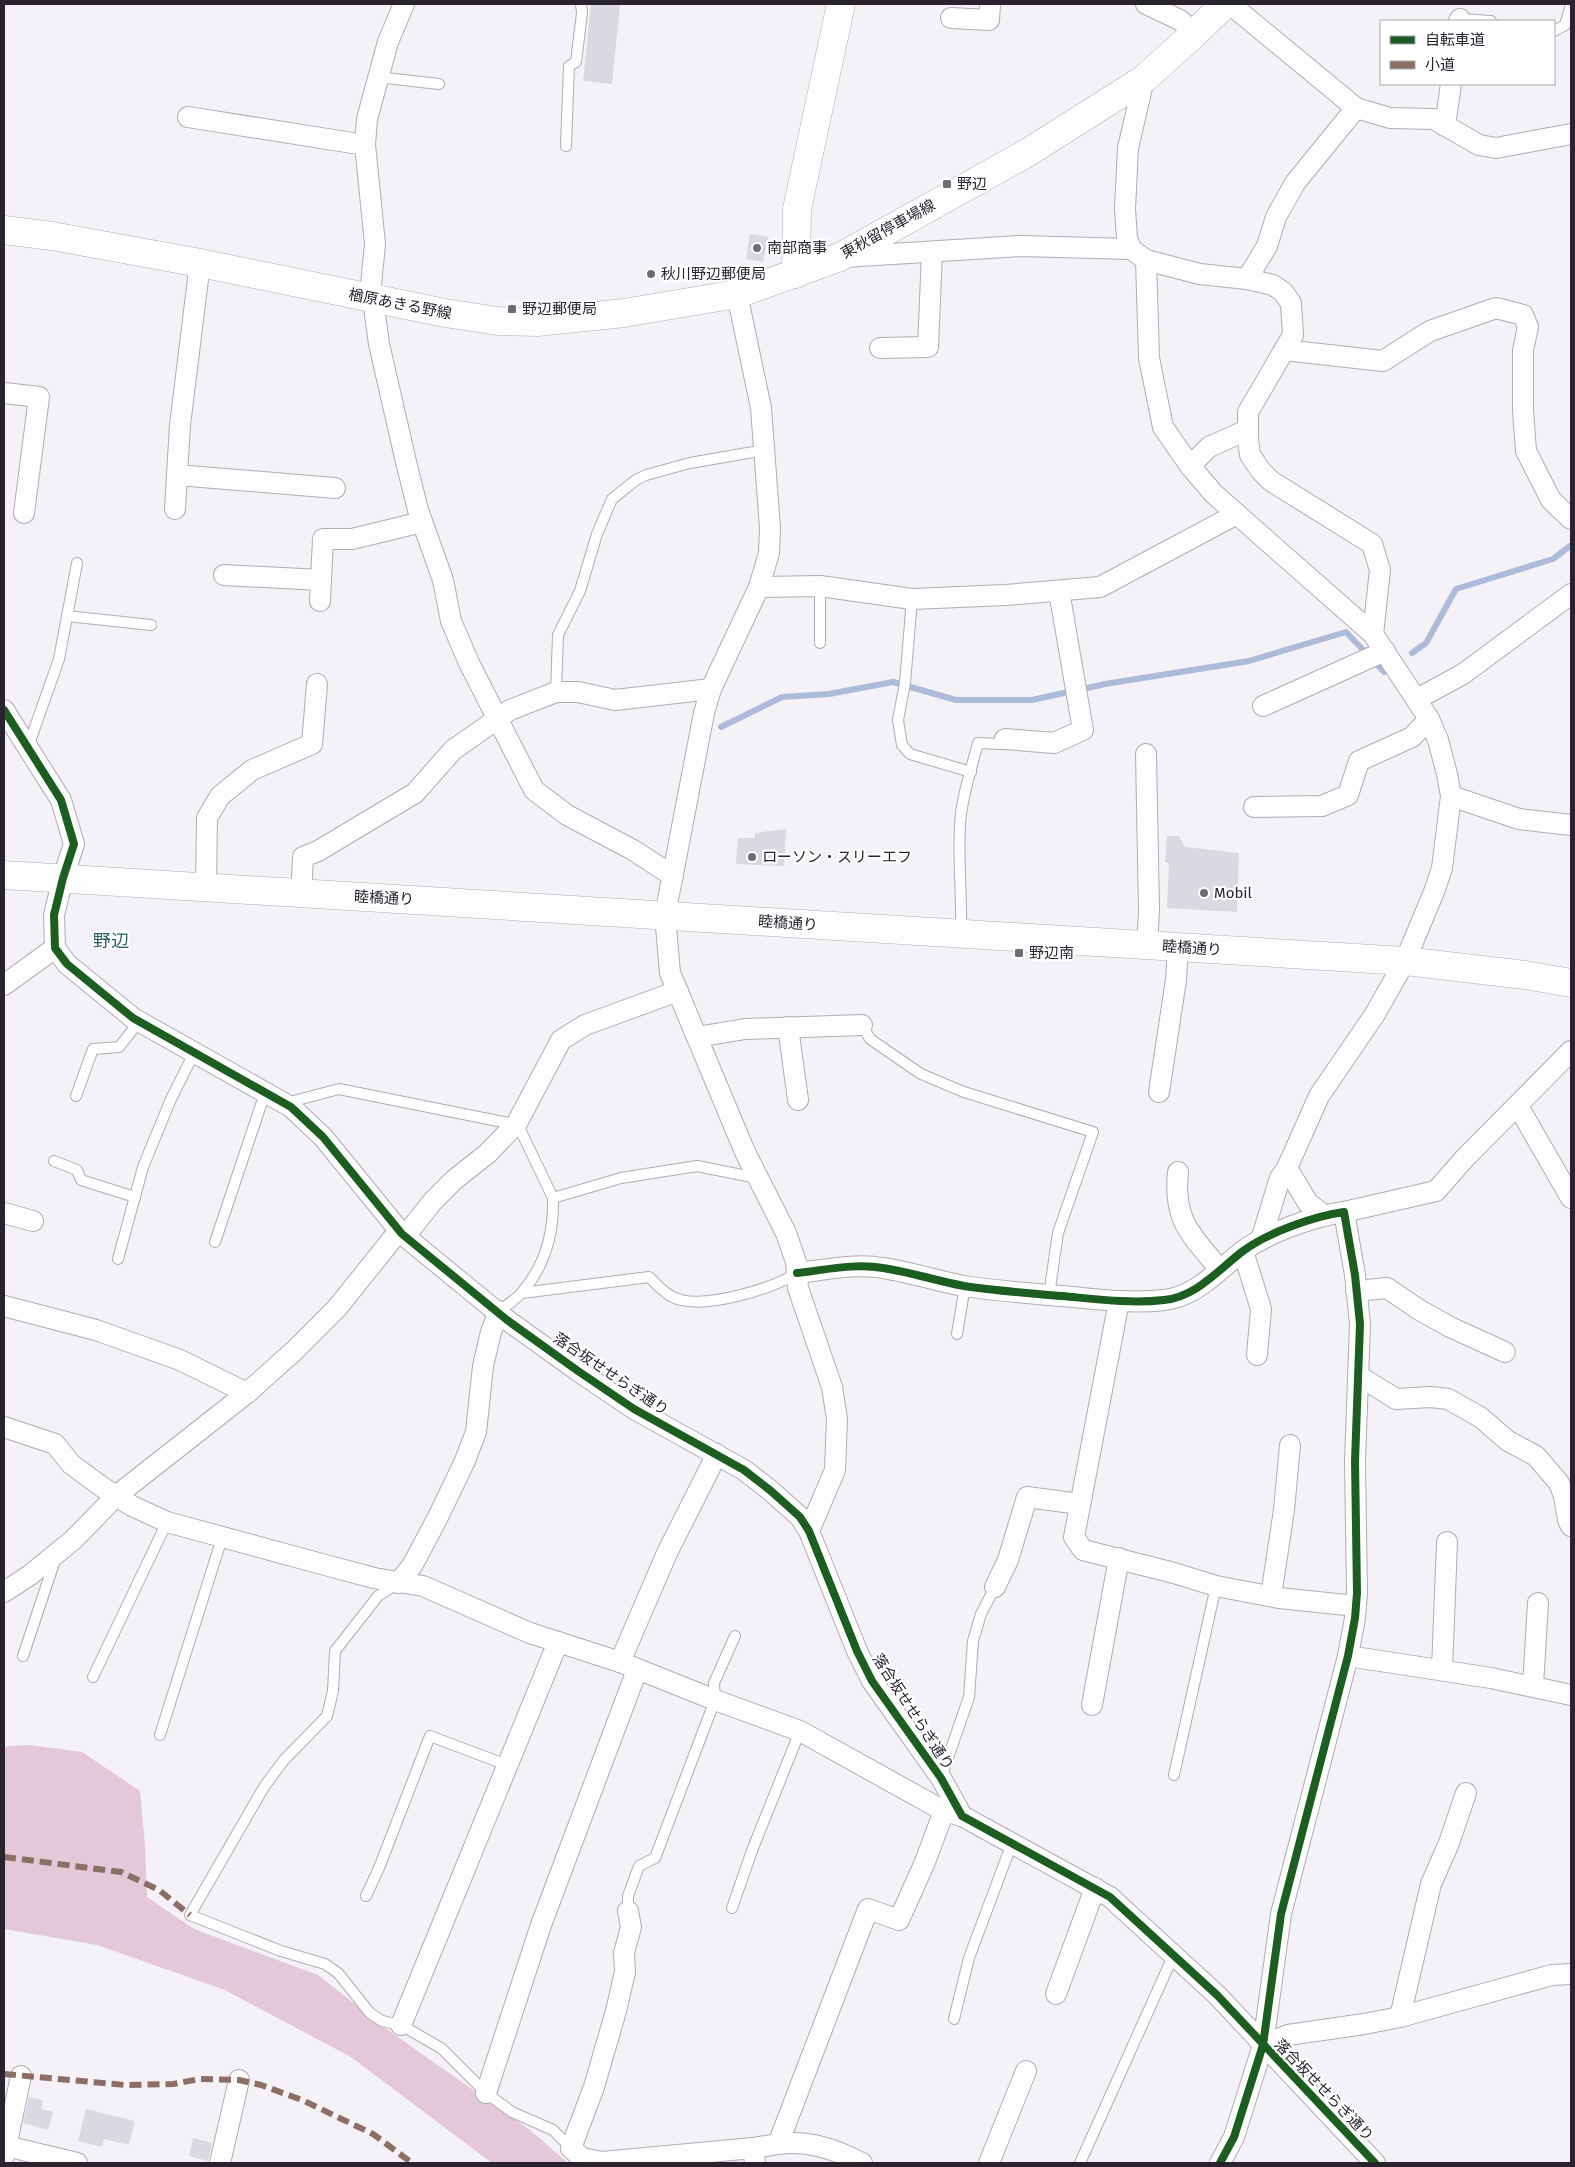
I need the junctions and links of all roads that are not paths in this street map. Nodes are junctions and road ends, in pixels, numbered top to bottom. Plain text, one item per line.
1 (404, 4) edge
2 (581, 4) edge
3 (841, 4) edge
4 (990, 4) edge
5 (1146, 4) edge
6 (1225, 4) edge
7 (1230, 4) edge
8 (1571, 5) edge
9 (951, 18) dead end
10 (1555, 30) edge
11 (1196, 33) junction
12 (377, 77) junction
13 (1144, 79) junction
14 (439, 84) dead end
15 (1451, 85) edge
16 (1356, 108) junction
17 (188, 117) dead end
18 (1445, 126) junction
19 (1571, 134) edge
20 (365, 145) junction
21 (566, 146) dead end
22 (4, 230) edge
23 (932, 253) junction
24 (1139, 254) junction
25 (840, 257) junction
26 (200, 262) junction
27 (796, 274) junction
28 (1247, 279) junction
29 (737, 294) junction
30 (373, 299) junction
31 (880, 348) dead end
32 (1284, 350) junction
33 (4, 393) edge
34 (1247, 430) junction
35 (765, 450) junction
36 (1190, 466) junction
37 (177, 475) junction
38 (335, 488) dead end
39 (175, 509) dead end
40 (24, 513) dead end
41 (1237, 514) junction
42 (1571, 519) edge
43 (422, 522) junction
44 (77, 563) dead end
45 (224, 576) dead end
46 (321, 580) junction
47 (820, 586) junction
48 (759, 587) junction
49 (1059, 591) junction
50 (1571, 594) edge
51 (912, 599) junction
52 (320, 601) dead end
53 (67, 616) junction
54 (151, 625) dead end
55 (1373, 634) junction
56 (820, 643) dead end
57 (1382, 652) junction
58 (317, 684) dead end
59 (711, 689) junction
60 (556, 692) junction
61 (1417, 699) junction
62 (1263, 706) dead end
63 (4, 710) edge
64 (498, 718) junction
65 (1429, 719) junction
66 (1005, 739) joint
67 (28, 749) junction
68 (1146, 754) dead end
69 (970, 775) junction
70 (1451, 796) junction
71 (1254, 807) dead end
72 (1571, 825) edge
73 (4, 874) edge
74 (673, 876) junction
75 (63, 878) junction
76 (206, 887) junction
77 (301, 894) junction
78 (665, 915) junction
79 (961, 934) junction
80 (1147, 945) junction
81 (55, 948) junction
82 (1178, 948) junction
83 (1405, 961) junction
84 (1571, 983) edge
85 (4, 985) edge
86 (678, 991) junction
87 (139, 1022) junction
88 (862, 1025) joint
89 (788, 1027) junction
90 (697, 1037) junction
91 (1571, 1051) edge
92 (194, 1053) junction
93 (1159, 1092) dead end
94 (265, 1093) junction
95 (76, 1096) dead end
96 (798, 1100) dead end
97 (284, 1103) junction
98 (1518, 1106) junction
99 (517, 1123) junction
100 (54, 1161) dead end
101 (1287, 1168) junction
102 (1178, 1172) dead end
103 (757, 1178) junction
104 (135, 1197) junction
105 (553, 1198) junction
106 (1571, 1198) edge
107 (1344, 1212) junction
108 (4, 1213) edge
109 (1324, 1215) junction
110 (33, 1221) dead end
111 (402, 1234) junction
112 (1261, 1240) junction
113 (215, 1242) dead end
114 (1243, 1251) junction
115 (118, 1259) dead end
116 (1220, 1270) junction
117 (796, 1273) junction
118 (965, 1286) junction
119 (1356, 1291) junction
120 (522, 1292) junction
121 (1050, 1295) junction
122 (1119, 1301) junction
123 (4, 1306) edge
124 (499, 1311) junction
125 (957, 1334) dead end
126 (1505, 1352) dead end
127 (1257, 1355) dead end
128 (1359, 1376) junction
129 (247, 1393) junction
130 (4, 1427) edge
131 (1290, 1445) dead end
132 (717, 1454) junction
133 (116, 1496) junction
134 (1080, 1504) junction
135 (167, 1522) junction
136 (1571, 1526) edge
137 (809, 1531) junction
138 (222, 1538) junction
139 (1447, 1542) dead end
140 (58, 1552) junction
141 (1119, 1558) junction
142 (30, 1575) junction
143 (398, 1582) junction
144 (1216, 1586) junction
145 (4, 1587) edge
146 (995, 1587) joint
147 (4, 1592) edge
148 (1271, 1596) junction
149 (1538, 1603) dead end
150 (1356, 1606) junction
151 (735, 1636) dead end
152 (558, 1642) junction
153 (23, 1656) dead end
154 (1348, 1656) junction
155 (628, 1666) junction
156 (1442, 1670) junction
157 (93, 1677) dead end
158 (1532, 1686) junction
159 (1571, 1695) edge
160 (716, 1700) junction
161 (1092, 1704) dead end
162 (800, 1731) junction
163 (160, 1735) dead end
164 (507, 1765) junction
165 (1174, 1775) dead end
166 (941, 1778) junction
167 (1466, 1793) dead end
168 (953, 1813) junction
169 (1012, 1842) junction
170 (1096, 1888) junction
171 (366, 1896) dead end
172 (732, 1908) dead end
173 (628, 1911) joint
174 (1174, 1954) junction
175 (1571, 1974) edge
176 (1056, 1994) dead end
177 (1400, 2017) junction
178 (954, 2019) dead end
179 (401, 2025) junction
180 (1263, 2045) junction
181 (1026, 2071) dead end
182 (21, 2076) dead end
183 (239, 2080) dead end
184 (486, 2093) junction
185 (778, 2144) junction
186 (571, 2148) junction
187 (5, 2151) edge
188 (754, 2156) edge
189 (78, 2163) edge
190 (220, 2163) edge
191 (862, 2163) edge
192 (989, 2163) edge
193 (1080, 2163) edge
194 (1220, 2163) edge
195 (1375, 2163) edge

1 - 12 street
2 - 21 lane
3 - 27 main road
4 - 9 street
5 - 11 street
6 - 11 main road, 東秋留停車場線
7 - 16 street
8 - 10 lane
11 - 13 main road, 東秋留停車場線
12 - 14 lane
12 - 20 street
13 - 24 street
13 - 25 main road, 東秋留停車場線
15 - 18 street
16 - 18 street
16 - 28 street
17 - 20 street
18 - 19 street
20 - 30 street
22 - 26 main road, 楢原あきる野線
23 - 24 street
23 - 25 street
23 - 31 street
24 - 28 street
24 - 36 street
25 - 27 main road, 東秋留停車場線
26 - 30 main road, 楢原あきる野線
26 - 37 street
27 - 29 main road, 楢原あきる野線
28 - 32 street
29 - 30 main road, 楢原あきる野線
29 - 35 street
30 - 43 street
32 - 34 street
32 - 42 street
33 - 40 street
34 - 36 street
34 - 55 street
35 - 48 street
35 - 60 lane
36 - 41 street
37 - 38 street
37 - 39 street
41 - 49 street
41 - 55 street
43 - 46 street
43 - 64 street
44 - 53 lane
45 - 46 street
46 - 52 street
47 - 48 street
47 - 51 street
47 - 56 lane
48 - 59 street
49 - 51 street
49 - 66 street
50 - 61 street
51 - 69 lane
53 - 54 lane
53 - 67 lane
55 - 57 street
57 - 61 street
57 - 62 street
58 - 76 street
59 - 60 street
59 - 74 street
60 - 64 street
61 - 65 street
63 - 67 street
64 - 74 street
64 - 77 street
65 - 70 street
65 - 71 street
66 - 69 lane
67 - 75 street
68 - 80 street
69 - 79 lane
70 - 72 street
70 - 83 street
73 - 75 main road, 睦橋通り
74 - 78 street
75 - 76 main road, 睦橋通り
75 - 81 street
76 - 77 main road, 睦橋通り
77 - 78 main road, 睦橋通り
78 - 79 main road, 睦橋通り
78 - 86 street
79 - 80 main road, 睦橋通り
80 - 82 main road, 睦橋通り
81 - 85 street
81 - 87 street, 落合坂せせらぎ通り
82 - 83 main road, 睦橋通り
82 - 93 street
83 - 84 main road, 睦橋通り
83 - 101 street
86 - 90 street
86 - 99 street
87 - 92 street, 落合坂せせらぎ通り
87 - 95 lane
88 - 89 street
88 - 121 lane
89 - 90 street
89 - 96 street
90 - 103 street
91 - 98 street
92 - 94 street, 落合坂せせらぎ通り
92 - 104 lane
94 - 97 street, 落合坂せせらぎ通り
94 - 113 lane
97 - 99 lane
97 - 111 street, 落合坂せせらぎ通り
98 - 106 street
98 - 107 street
99 - 105 lane
99 - 111 street
100 - 104 lane
101 - 109 street
101 - 112 street
102 - 116 street
103 - 105 lane
103 - 117 street
104 - 115 lane
105 - 120 lane
107 - 109 street
107 - 119 street
108 - 110 street
109 - 112 street
111 - 124 street, 落合坂せせらぎ通り
111 - 129 street
112 - 114 street
114 - 116 street
114 - 127 street
116 - 122 street
117 - 118 street
117 - 120 lane
117 - 137 street
118 - 121 street
118 - 125 lane
119 - 126 street
119 - 128 street
120 - 124 lane
121 - 122 street
122 - 134 street
123 - 129 street
124 - 132 street, 落合坂せせらぎ通り
124 - 143 street
128 - 136 street
128 - 150 street
129 - 133 street
130 - 133 street
131 - 148 street
132 - 137 street, 落合坂せせらぎ通り
132 - 155 street
133 - 135 street
133 - 140 street
134 - 141 street
134 - 146 street
135 - 138 street
135 - 157 lane
137 - 166 street, 落合坂せせらぎ通り
138 - 143 street
138 - 163 lane
139 - 156 street
140 - 142 street
140 - 153 lane
141 - 144 street
141 - 161 street
142 - 145 street
142 - 147 street
143 - 152 street
143 - 179 lane
144 - 148 street
144 - 165 lane
146 - 166 lane
148 - 150 street
149 - 158 street
150 - 154 street
151 - 160 lane
152 - 155 street
152 - 164 street
154 - 156 street
154 - 180 street
155 - 160 street
155 - 184 street
156 - 158 street
158 - 159 street
160 - 162 street
160 - 173 lane
162 - 168 street
162 - 172 lane
164 - 171 lane
164 - 179 street
166 - 168 street, 落合坂せせらぎ通り
167 - 177 street
168 - 169 street, 落合坂せせらぎ通り
168 - 185 street
169 - 170 street, 落合坂せせらぎ通り
169 - 178 lane
170 - 174 street, 落合坂せせらぎ通り
170 - 176 street
173 - 186 street
174 - 180 street, 落合坂せせらぎ通り
174 - 193 lane
175 - 177 street
177 - 180 street
179 - 184 lane
180 - 194 street
180 - 195 street, 落合坂せせらぎ通り
181 - 192 street
182 - 187 street
183 - 190 street
184 - 186 lane
185 - 188 street
185 - 191 street
186 - 188 street
187 - 189 street

